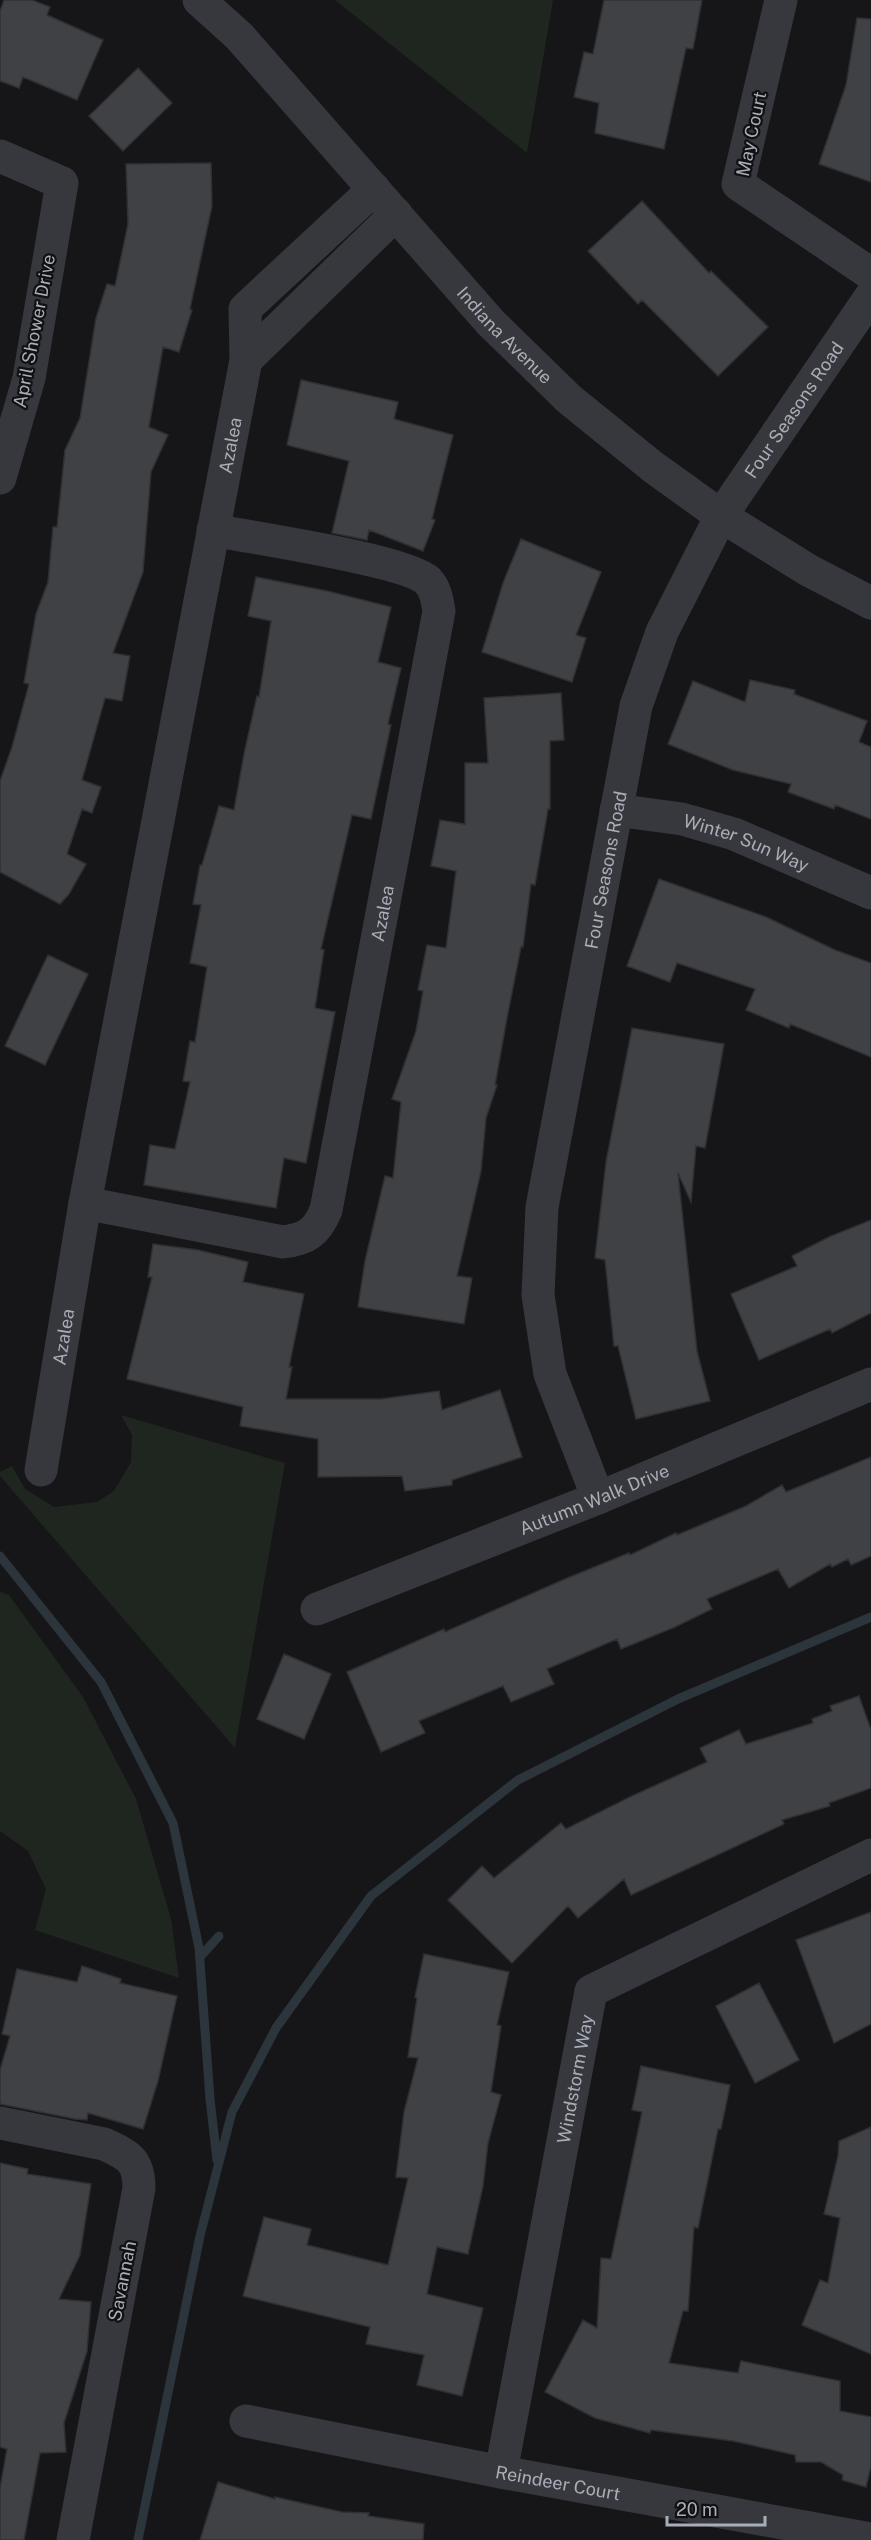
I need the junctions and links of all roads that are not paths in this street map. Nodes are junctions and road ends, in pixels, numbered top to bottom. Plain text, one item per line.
1 (199, 0) edge
2 (780, 0) edge
3 (0, 156) edge
4 (374, 189) junction
5 (396, 214) junction
6 (285, 271) junction
7 (871, 274) edge
8 (871, 296) edge
9 (308, 300) junction
10 (246, 360) junction
11 (0, 478) edge
12 (721, 516) junction
13 (213, 530) junction
14 (871, 603) edge
15 (616, 810) junction
16 (871, 893) edge
17 (85, 1203) junction
18 (871, 1384) edge
19 (41, 1470) dead end
20 (598, 1498) junction
21 (317, 1609) dead end
22 (871, 1855) edge
23 (0, 2123) edge
24 (246, 2421) dead end
25 (501, 2472) junction
26 (871, 2539) edge
27 (73, 2540) edge

1 - 4 street, Indiana Avenue
2 - 7 street, May Court
3 - 11 street, April Shower Drive
4 - 5 street, Indiana Avenue
4 - 6 street, Azalea
5 - 9 street
5 - 12 street, Indiana Avenue
6 - 9 street
6 - 10 street, Azalea
8 - 12 street, Four Seasons Road
9 - 10 street
10 - 13 street, Azalea
12 - 14 street, Indiana Avenue
12 - 15 street, Four Seasons Road
13 - 17 street, Azalea
13 - 17 street, Azalea
15 - 16 street, Winter Sun Way
15 - 20 street, Four Seasons Road
17 - 19 street, Azalea
18 - 20 street, Autumn Walk Drive
20 - 21 street, Autumn Walk Drive
22 - 25 street, Windstorm Way
23 - 27 street, Savannah
24 - 25 street, Reindeer Court
25 - 26 street, Reindeer Court

